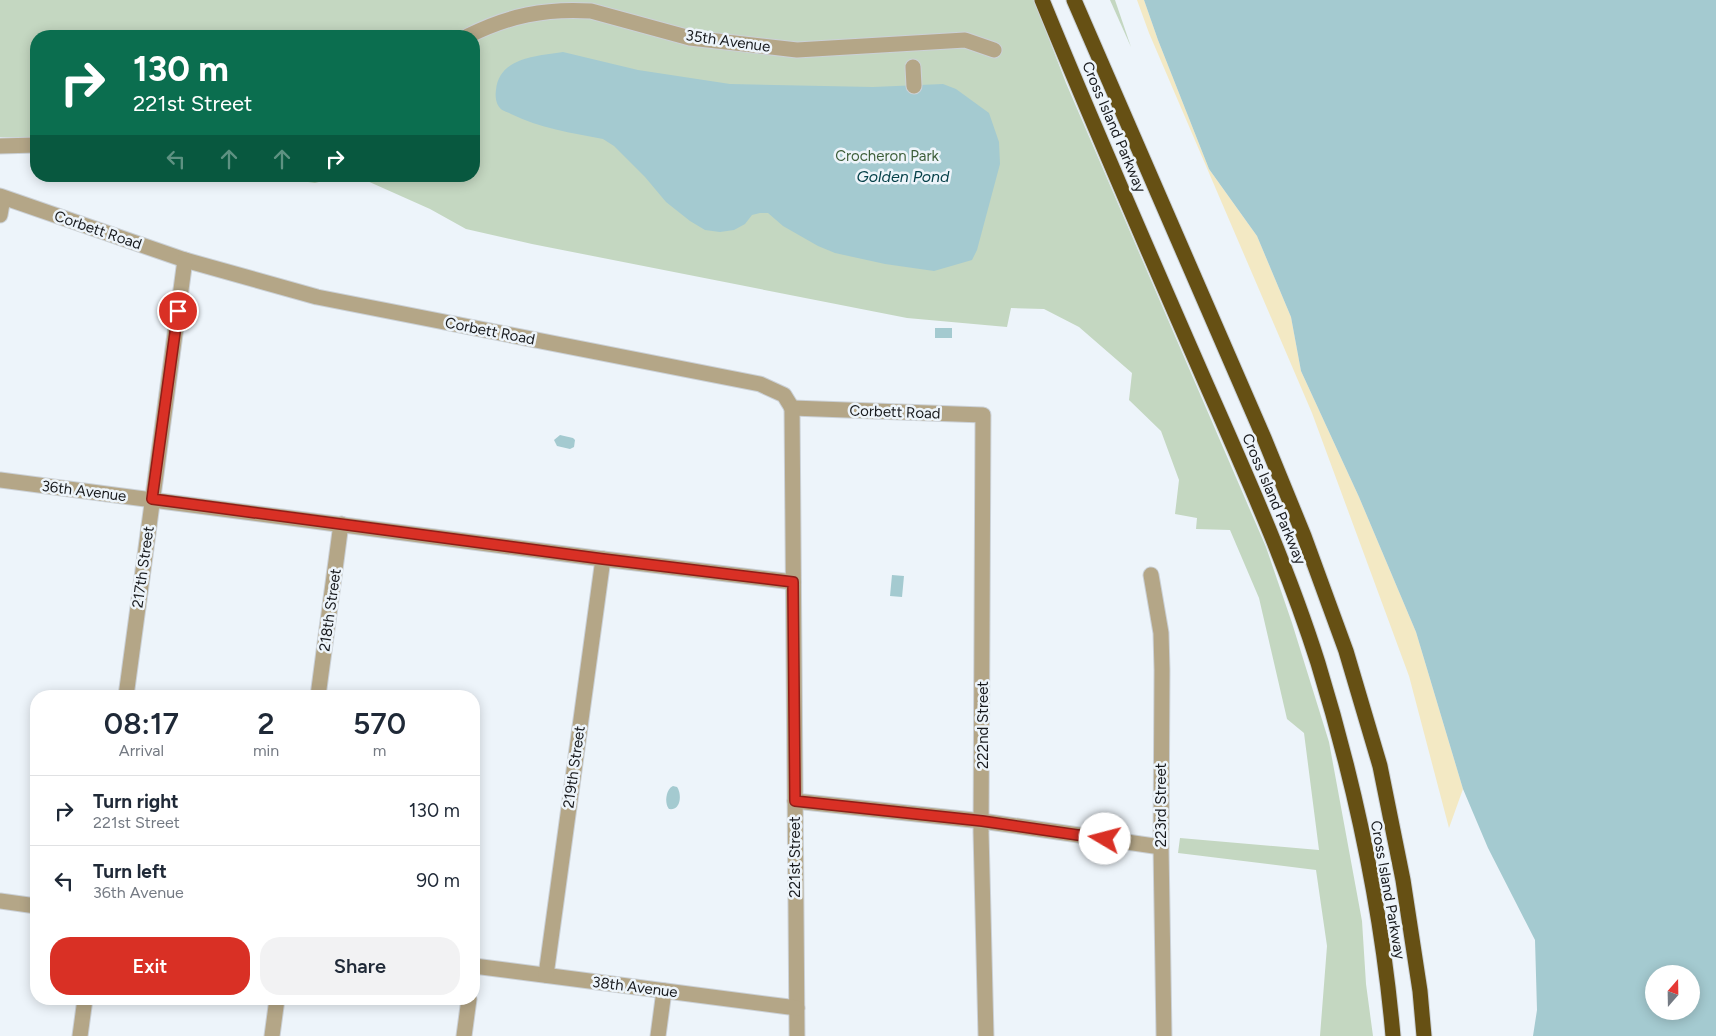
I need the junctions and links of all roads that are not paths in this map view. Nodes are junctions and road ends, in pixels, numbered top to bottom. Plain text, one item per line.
1 (1042, 0) edge
2 (1074, 0) edge
3 (480, 30) edge
4 (994, 50) dead end
5 (913, 67) dead end
6 (914, 86) dead end
7 (30, 145) edge
8 (0, 146) edge
9 (1, 197) edge
10 (0, 216) edge
11 (185, 260) junction
12 (792, 408) junction
13 (983, 415) joint
14 (0, 480) edge
15 (152, 499) junction
16 (341, 524) junction
17 (603, 559) junction
18 (1151, 575) dead end
19 (793, 582) junction
20 (127, 690) edge
21 (319, 690) edge
22 (795, 801) junction
23 (982, 821) junction
24 (1161, 847) junction
25 (0, 901) edge
26 (30, 905) edge
27 (480, 967) edge
28 (546, 975) junction
29 (664, 991) junction
30 (84, 1005) edge
31 (276, 1005) edge
32 (468, 1005) edge
33 (796, 1008) junction
34 (80, 1036) edge
35 (272, 1036) edge
36 (464, 1036) edge
37 (658, 1036) edge
38 (796, 1036) edge
39 (986, 1036) edge
40 (1164, 1036) edge
41 (1393, 1036) edge
42 (1424, 1036) edge

1 - 41 highway, Cross Island Parkway
2 - 42 highway, Cross Island Parkway
3 - 4 street, 35th Avenue
5 - 6 street
7 - 8 street
9 - 10 street
9 - 11 street, Corbett Road
11 - 12 street, Corbett Road
11 - 15 street, 217th Street
12 - 13 street, Corbett Road
12 - 19 street, 221st Street
13 - 23 street, 222nd Street
14 - 15 street, 36th Avenue
15 - 16 street, 36th Avenue
15 - 20 street, 217th Street
16 - 17 street, 36th Avenue
16 - 21 street, 218th Street
17 - 19 street, 36th Avenue
17 - 28 street, 219th Street
18 - 24 street, 223rd Street
19 - 22 street, 221st Street
22 - 23 street
22 - 33 street, 221st Street
23 - 24 street
23 - 39 street, 222nd Street
24 - 40 street, 223rd Street
25 - 26 street
27 - 28 street, 38th Avenue
28 - 29 street, 38th Avenue
29 - 33 street, 38th Avenue
29 - 37 street
30 - 34 street
31 - 35 street
32 - 36 street
33 - 38 street, 221st Street

